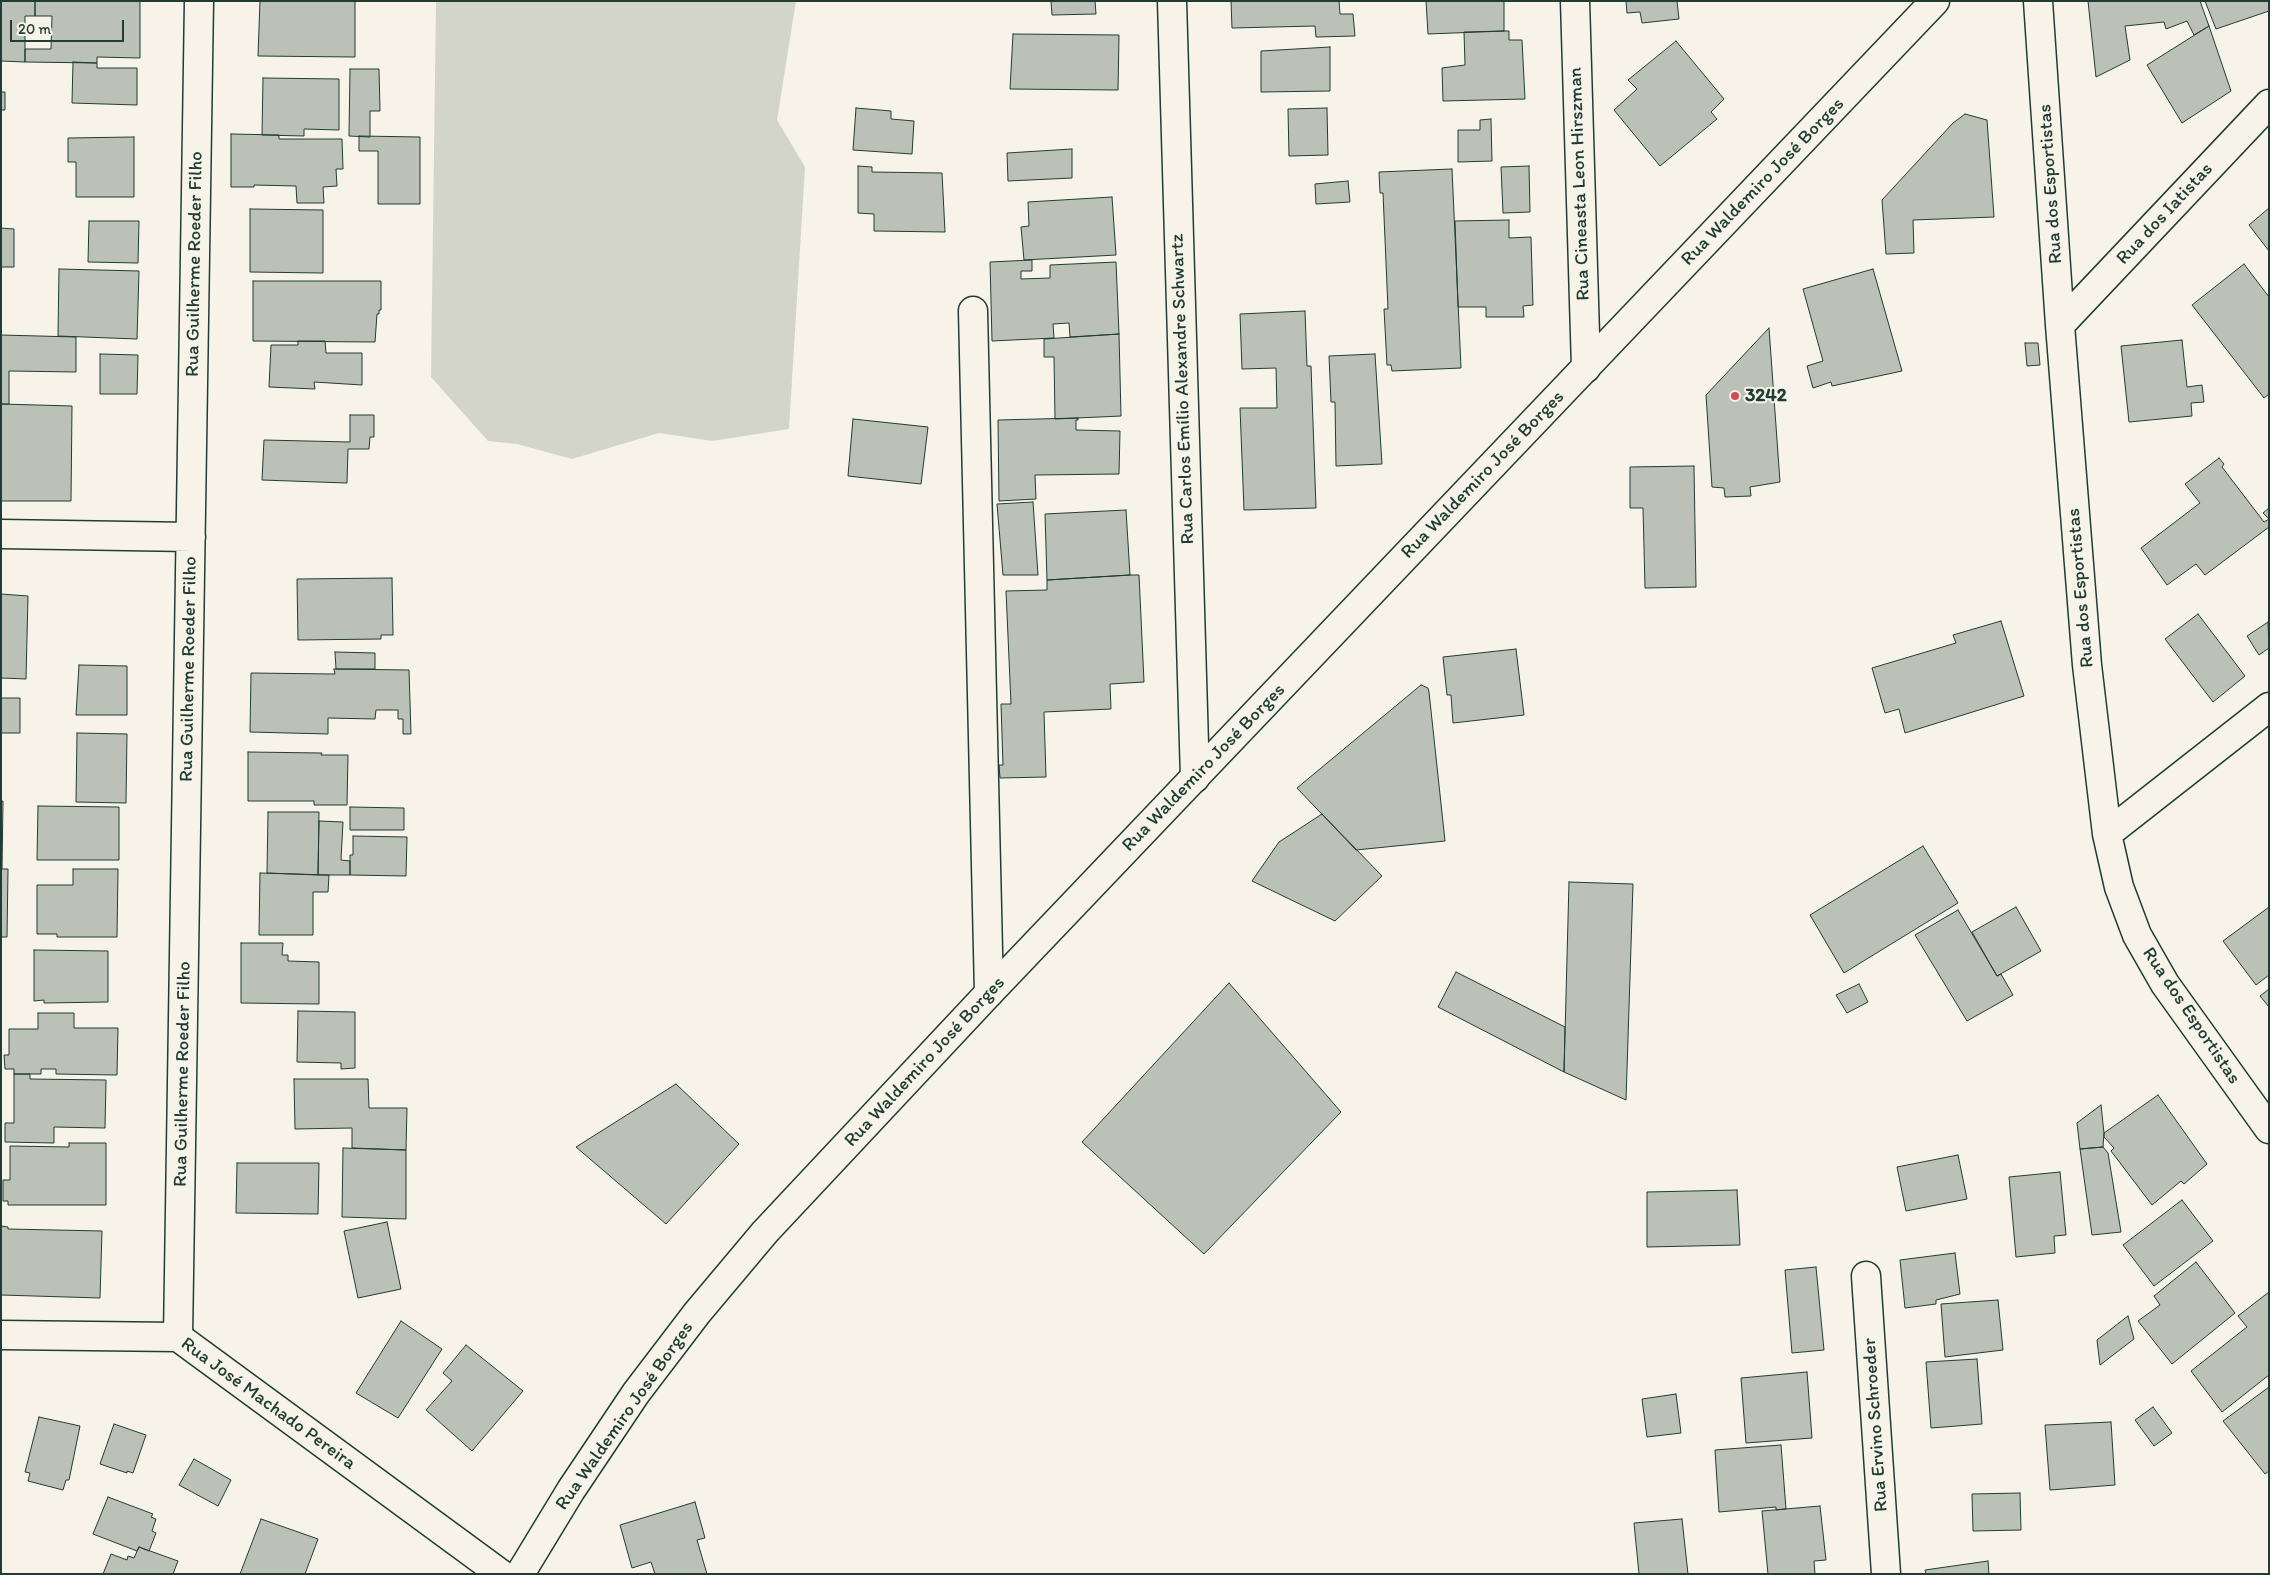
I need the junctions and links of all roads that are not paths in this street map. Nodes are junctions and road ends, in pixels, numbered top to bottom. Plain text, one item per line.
1 (199, 1) edge
2 (1172, 1) edge
3 (1575, 1) edge
4 (1935, 1) edge
5 (2038, 1) edge
6 (2269, 104) edge
7 (973, 311) dead end
8 (2060, 325) junction
9 (1586, 368) junction
10 (1, 534) edge
11 (191, 537) junction
12 (2269, 707) edge
13 (1195, 778) junction
14 (2107, 834) junction
15 (989, 992) junction
16 (2269, 1129) edge
17 (1866, 1276) dead end
18 (1, 1335) edge
19 (178, 1337) junction
20 (502, 1574) edge
21 (520, 1574) edge
22 (1886, 1574) edge

1 - 11 street, Rua Guilherme Roeder Filho
2 - 13 street, Rua Carlos Emílio Alexandre Schwartz
3 - 9 street, Rua Cineasta Leon Hirszman
4 - 9 street, Rua Waldemiro José Borges
5 - 8 street, Rua dos Esportistas
6 - 8 street, Rua dos Iatistas
7 - 15 street
8 - 14 street, Rua dos Esportistas
9 - 13 street, Rua Waldemiro José Borges
10 - 11 street
11 - 19 street, Rua Guilherme Roeder Filho
12 - 14 street
13 - 15 street, Rua Waldemiro José Borges
14 - 16 street, Rua dos Esportistas
15 - 21 street, Rua Waldemiro José Borges
17 - 22 street, Rua Ervino Schroeder
18 - 19 street, Rua José Machado Pereira
19 - 20 street, Rua José Machado Pereira

